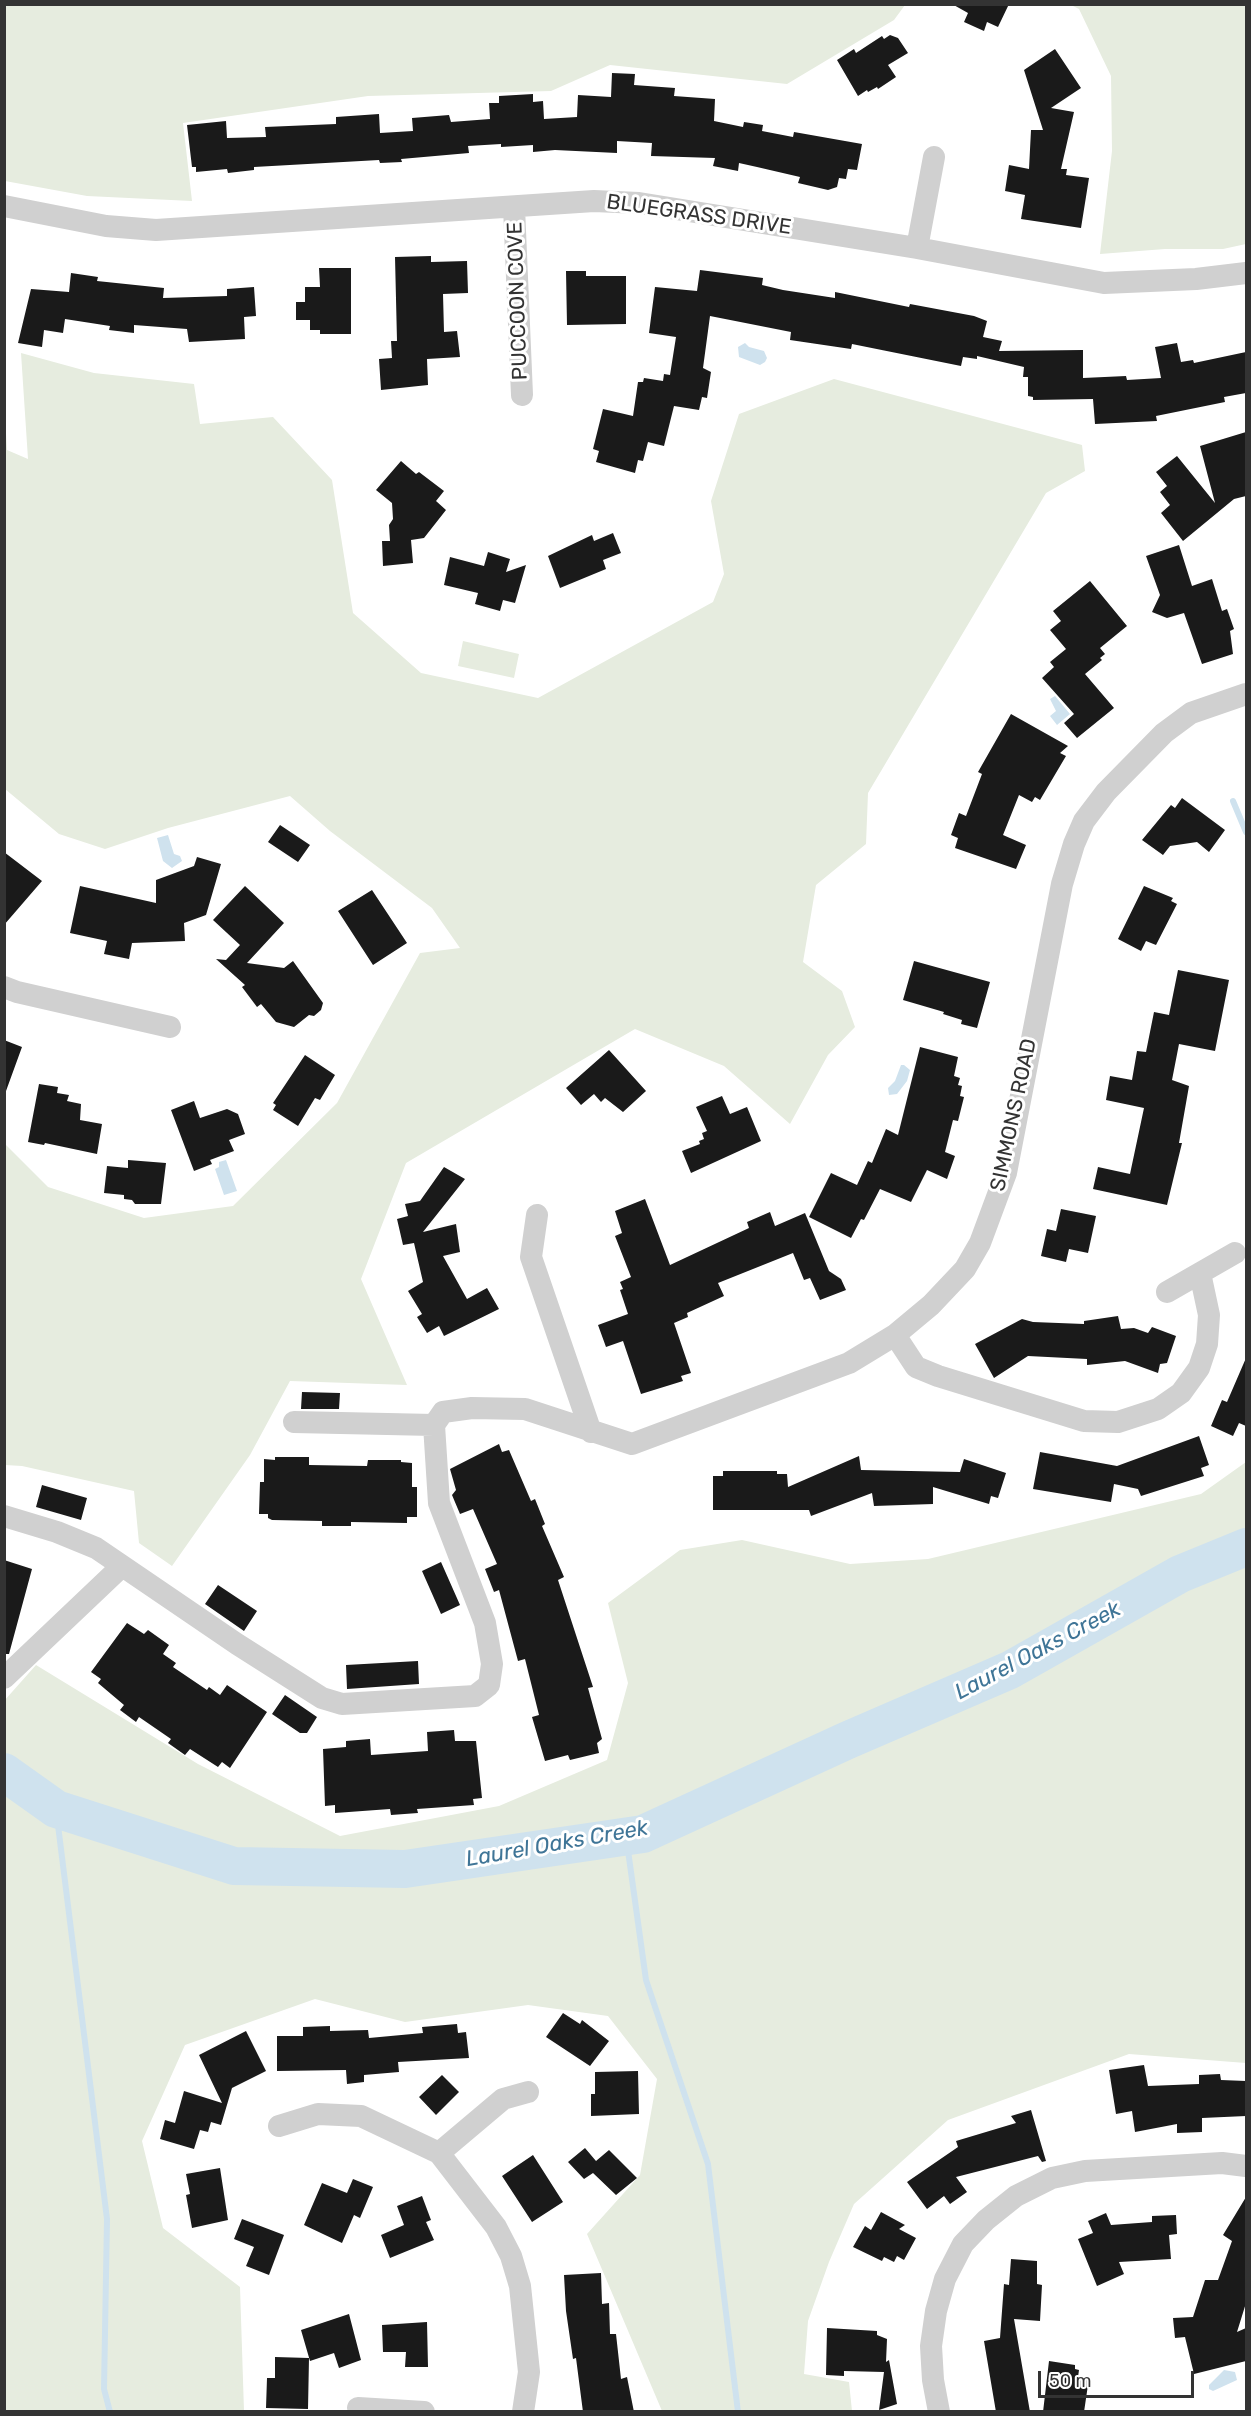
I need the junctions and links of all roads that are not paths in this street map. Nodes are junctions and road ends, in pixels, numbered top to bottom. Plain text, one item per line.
1 (934, 157) dead end
2 (4, 206) edge
3 (514, 207) junction
4 (916, 248) junction
5 (1246, 273) edge
6 (522, 395) dead end
7 (1246, 694) edge
8 (4, 987) edge
9 (170, 1027) dead end
10 (537, 1215) dead end
11 (1235, 1253) dead end
12 (1200, 1273) junction
13 (1167, 1292) dead end
14 (895, 1335) junction
15 (294, 1422) dead end
16 (434, 1425) junction
17 (591, 1432) junction
18 (4, 1516) edge
19 (122, 1566) junction
20 (10, 1672) edge
21 (528, 2092) dead end
22 (279, 2126) dead end
23 (439, 2153) junction
24 (1246, 2166) edge
25 (358, 2408) dead end
26 (424, 2412) edge
27 (523, 2412) edge
28 (939, 2412) edge

1 - 4 street
2 - 3 street, BLUEGRASS DRIVE
3 - 4 street, BLUEGRASS DRIVE
3 - 6 street, PUCCOON COVE
4 - 5 street, BLUEGRASS DRIVE
7 - 14 street, SIMMONS ROAD
8 - 9 street
10 - 17 street
11 - 12 street
12 - 13 street
12 - 14 street
14 - 17 street, SIMMONS ROAD
15 - 16 street
16 - 17 street, SIMMONS ROAD
16 - 19 street
18 - 19 street
19 - 20 street
21 - 23 street
22 - 23 street
23 - 27 street
24 - 28 street
25 - 26 street

